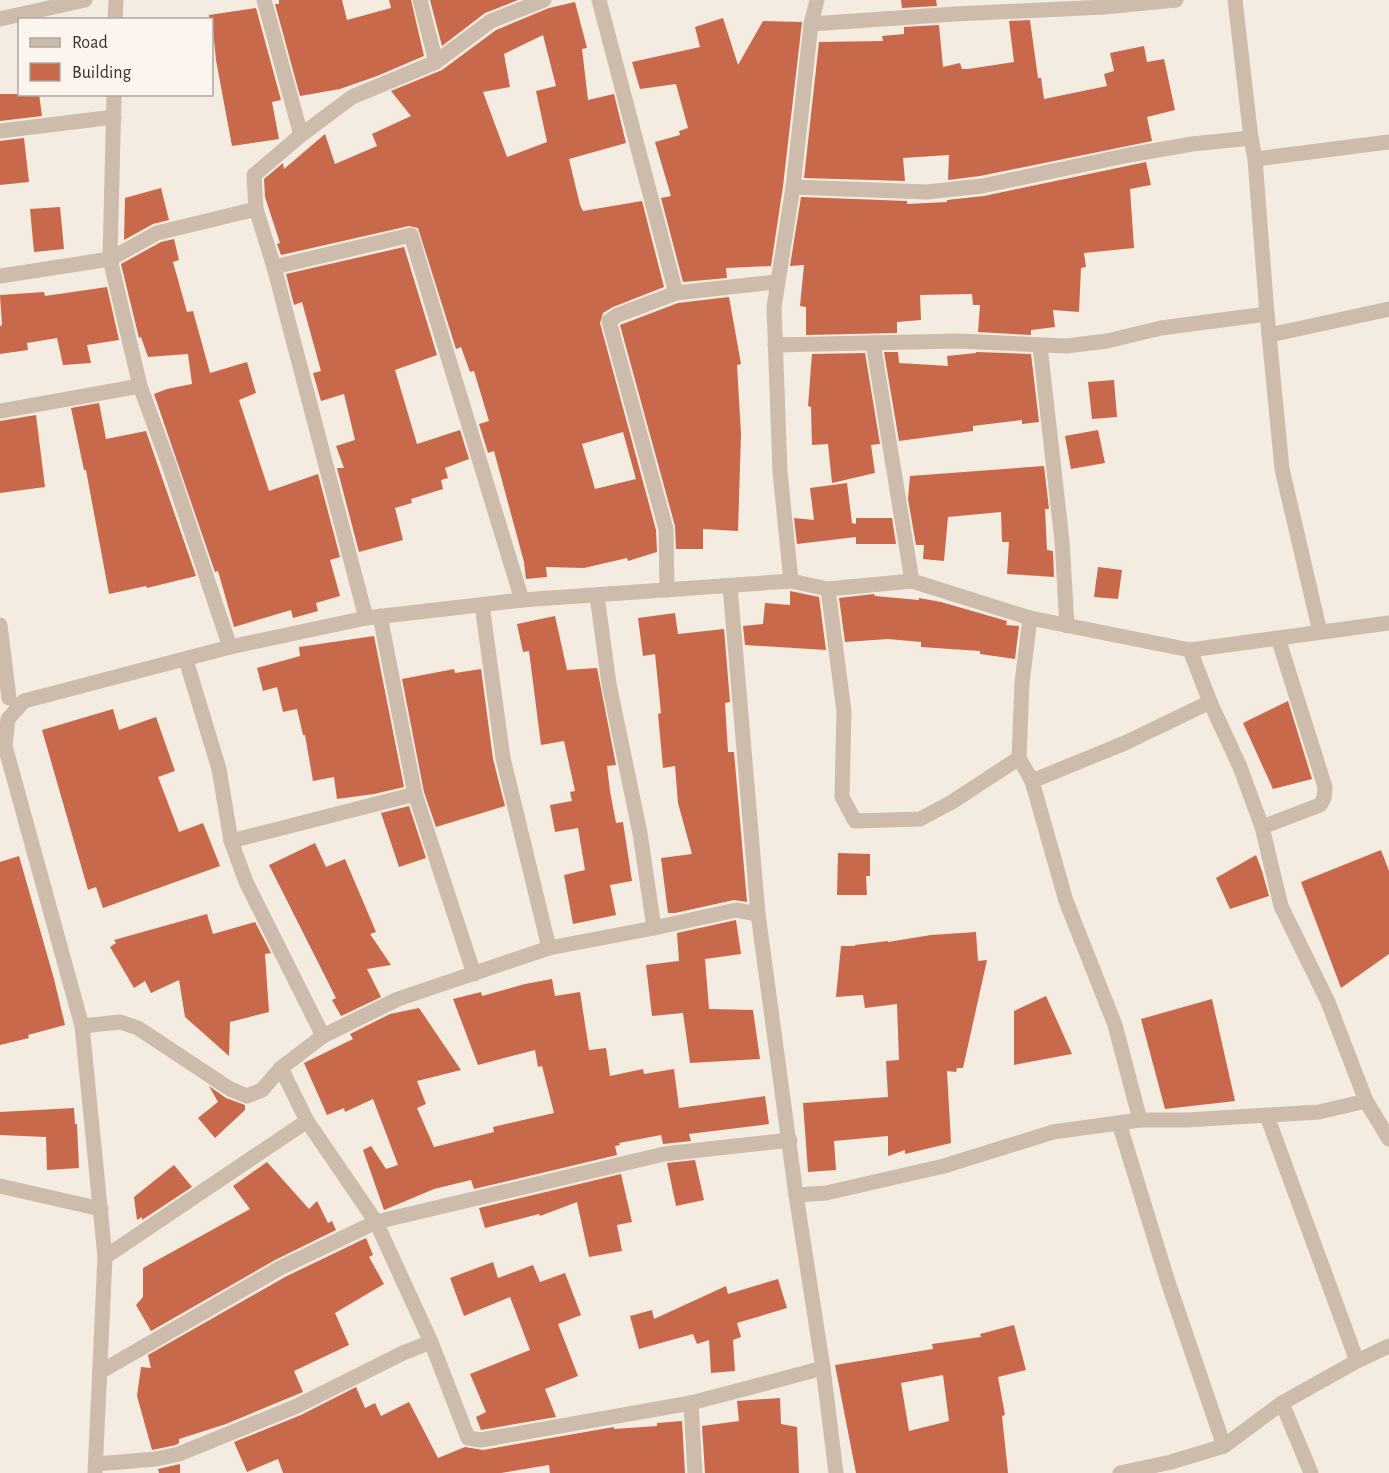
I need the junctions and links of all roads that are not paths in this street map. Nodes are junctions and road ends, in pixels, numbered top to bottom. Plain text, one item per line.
1 (85, 0) edge
2 (116, 0) edge
3 (264, 0) edge
4 (420, 0) edge
5 (544, 0) edge
6 (599, 0) edge
7 (817, 0) edge
8 (1176, 0) edge
9 (1235, 0) edge
10 (526, 3) edge
11 (1104, 3) edge
12 (953, 7) edge
13 (115, 18) edge
14 (0, 19) edge
15 (811, 24) junction
16 (436, 62) junction
17 (114, 96) edge
18 (114, 117) junction
19 (0, 131) edge
20 (301, 135) junction
21 (1251, 138) junction
22 (1389, 142) edge
23 (1255, 159) junction
24 (793, 187) junction
25 (256, 208) junction
26 (110, 259) junction
27 (274, 267) junction
28 (0, 276) edge
29 (776, 282) junction
30 (676, 293) junction
31 (1389, 309) edge
32 (1267, 314) junction
33 (1270, 335) junction
34 (873, 343) junction
35 (775, 345) junction
36 (1040, 346) junction
37 (140, 386) junction
38 (0, 411) edge
39 (791, 581) junction
40 (912, 581) junction
41 (730, 586) junction
42 (667, 590) junction
43 (828, 590) junction
44 (597, 596) junction
45 (522, 600) junction
46 (482, 605) junction
47 (373, 617) junction
48 (1030, 618) junction
49 (1389, 623) edge
50 (0, 625) edge
51 (1067, 626) junction
52 (1320, 632) junction
53 (1278, 638) junction
54 (230, 647) junction
55 (1190, 650) junction
56 (186, 660) junction
57 (5, 694) edge
58 (1210, 702) junction
59 (8, 719) junction
60 (2, 746) edge
61 (1019, 758) junction
62 (1032, 781) junction
63 (415, 794) junction
64 (1262, 827) junction
65 (231, 841) junction
66 (758, 914) junction
67 (654, 928) junction
68 (549, 948) junction
69 (474, 974) junction
70 (82, 1026) junction
71 (323, 1036) junction
72 (281, 1068) junction
73 (1366, 1101) junction
74 (1267, 1116) junction
75 (1140, 1120) junction
76 (306, 1121) junction
77 (1119, 1123) junction
78 (1389, 1139) edge
79 (790, 1140) junction
80 (0, 1186) edge
81 (796, 1195) junction
82 (101, 1209) junction
83 (376, 1222) junction
84 (105, 1257) junction
85 (431, 1342) junction
86 (1389, 1346) edge
87 (1357, 1361) junction
88 (823, 1368) junction
89 (100, 1372) junction
90 (691, 1402) junction
91 (1282, 1403) junction
92 (1224, 1446) junction
93 (1173, 1468) edge
94 (95, 1469) edge
95 (695, 1473) edge
96 (836, 1473) edge
97 (1120, 1473) edge
98 (1311, 1473) edge

1 - 14 street
2 - 13 street
3 - 20 street
4 - 16 street
5 - 10 street
6 - 30 street
7 - 15 street
8 - 11 street
9 - 21 street
10 - 16 street
11 - 12 street
12 - 15 street
15 - 24 street
16 - 20 street
17 - 18 street
18 - 19 street
18 - 26 street
20 - 25 street
21 - 23 street
21 - 24 street
22 - 23 street
23 - 32 street
24 - 29 street
25 - 26 street
25 - 27 street
26 - 28 street
26 - 37 street
27 - 45 street
27 - 47 street
29 - 30 street
29 - 35 street
30 - 42 street
31 - 33 street
32 - 33 street
32 - 36 street
33 - 52 street
34 - 35 street
34 - 36 street
34 - 40 street
35 - 39 street
36 - 51 street
37 - 38 street
37 - 54 street
39 - 41 street
39 - 43 street
40 - 43 street
40 - 48 street
41 - 42 street
41 - 66 street
42 - 44 street
43 - 61 street
44 - 45 street
44 - 67 street
45 - 46 street
46 - 47 street
46 - 68 street
47 - 54 street
47 - 63 street
48 - 51 street
48 - 61 street
49 - 52 street
50 - 57 street
51 - 55 street
52 - 53 street
53 - 55 street
53 - 64 street
54 - 56 street
55 - 58 street
56 - 59 street
56 - 65 street
57 - 59 street
58 - 62 street
58 - 64 street
59 - 60 street
60 - 70 street
61 - 62 street
62 - 75 street
63 - 65 street
63 - 69 street
64 - 73 street
65 - 71 street
66 - 67 street
66 - 79 street
67 - 68 street
68 - 69 street
69 - 71 street
70 - 72 street
70 - 82 street
71 - 72 street
72 - 76 street
73 - 74 street
73 - 78 street
74 - 75 street
74 - 87 street
75 - 77 street
76 - 83 street
76 - 84 street
77 - 81 street
77 - 92 street
79 - 81 street
79 - 83 street
80 - 82 street
81 - 88 street
82 - 84 street
83 - 85 street
83 - 89 street
84 - 89 street
85 - 90 street
85 - 94 street
86 - 87 street
87 - 91 street
88 - 90 street
88 - 96 street
89 - 94 street
90 - 95 street
91 - 92 street
91 - 98 street
92 - 93 street
93 - 97 street

